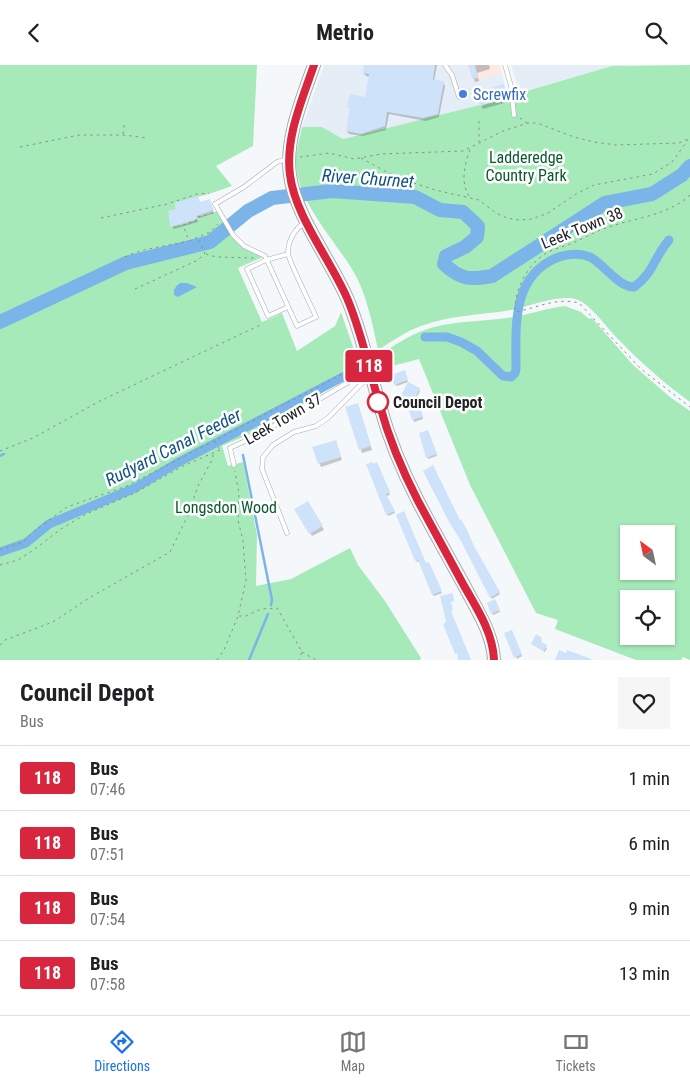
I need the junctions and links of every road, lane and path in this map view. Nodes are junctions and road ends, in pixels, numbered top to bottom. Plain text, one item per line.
1 (314, 65) edge
2 (445, 65) edge
3 (505, 65) edge
4 (459, 97) dead end
5 (514, 115) joint
6 (479, 121) dead end
7 (528, 123) junction
8 (124, 125) dead end
9 (122, 135) junction
10 (148, 138) dead end
11 (689, 138) edge
12 (479, 143) junction
13 (20, 147) dead end
14 (470, 149) junction
15 (360, 157) junction
16 (290, 159) junction
17 (209, 193) dead end
18 (690, 195) edge
19 (470, 197) junction
20 (217, 212) junction
21 (101, 218) dead end
22 (307, 222) junction
23 (198, 238) junction
24 (188, 241) junction
25 (205, 253) junction
26 (288, 254) junction
27 (125, 257) dead end
28 (255, 258) dead end
29 (266, 258) junction
30 (135, 289) dead end
31 (288, 307) junction
32 (260, 325) dead end
33 (369, 367) junction
34 (690, 407) edge
35 (215, 440) junction
36 (0, 451) edge
37 (213, 454) junction
38 (234, 465) joint
39 (287, 533) dead end
40 (0, 550) edge
41 (0, 565) edge
42 (238, 616) junction
43 (0, 645) edge
44 (302, 652) junction
45 (217, 660) edge
46 (298, 660) edge
47 (316, 660) edge
48 (494, 660) edge

1 - 16 highway
2 - 4 lane
3 - 5 lane
5 - 7 path
6 - 12 path
7 - 11 path
7 - 12 path
8 - 9 path
9 - 10 path
9 - 13 path
11 - 19 path
12 - 14 path
14 - 15 path
14 - 19 path
15 - 16 path
15 - 19 path
16 - 20 lane
16 - 22 highway
17 - 21 path
18 - 34 path, Leek Town 38
20 - 23 path
20 - 24 path
20 - 29 lane
22 - 26 lane
22 - 33 highway
23 - 24 path
23 - 25 path
24 - 27 path
25 - 28 path
25 - 30 path
26 - 29 lane
26 - 31 lane
29 - 31 lane
29 - 31 lane
32 - 36 path
33 - 35 path
33 - 38 lane, Leek Town 37
33 - 39 lane
33 - 48 highway
35 - 37 path
35 - 40 path
37 - 41 path
37 - 43 path
38 - 42 path, Leek Town 37
42 - 44 path
42 - 45 path, Leek Town 37
44 - 46 path
44 - 47 path

